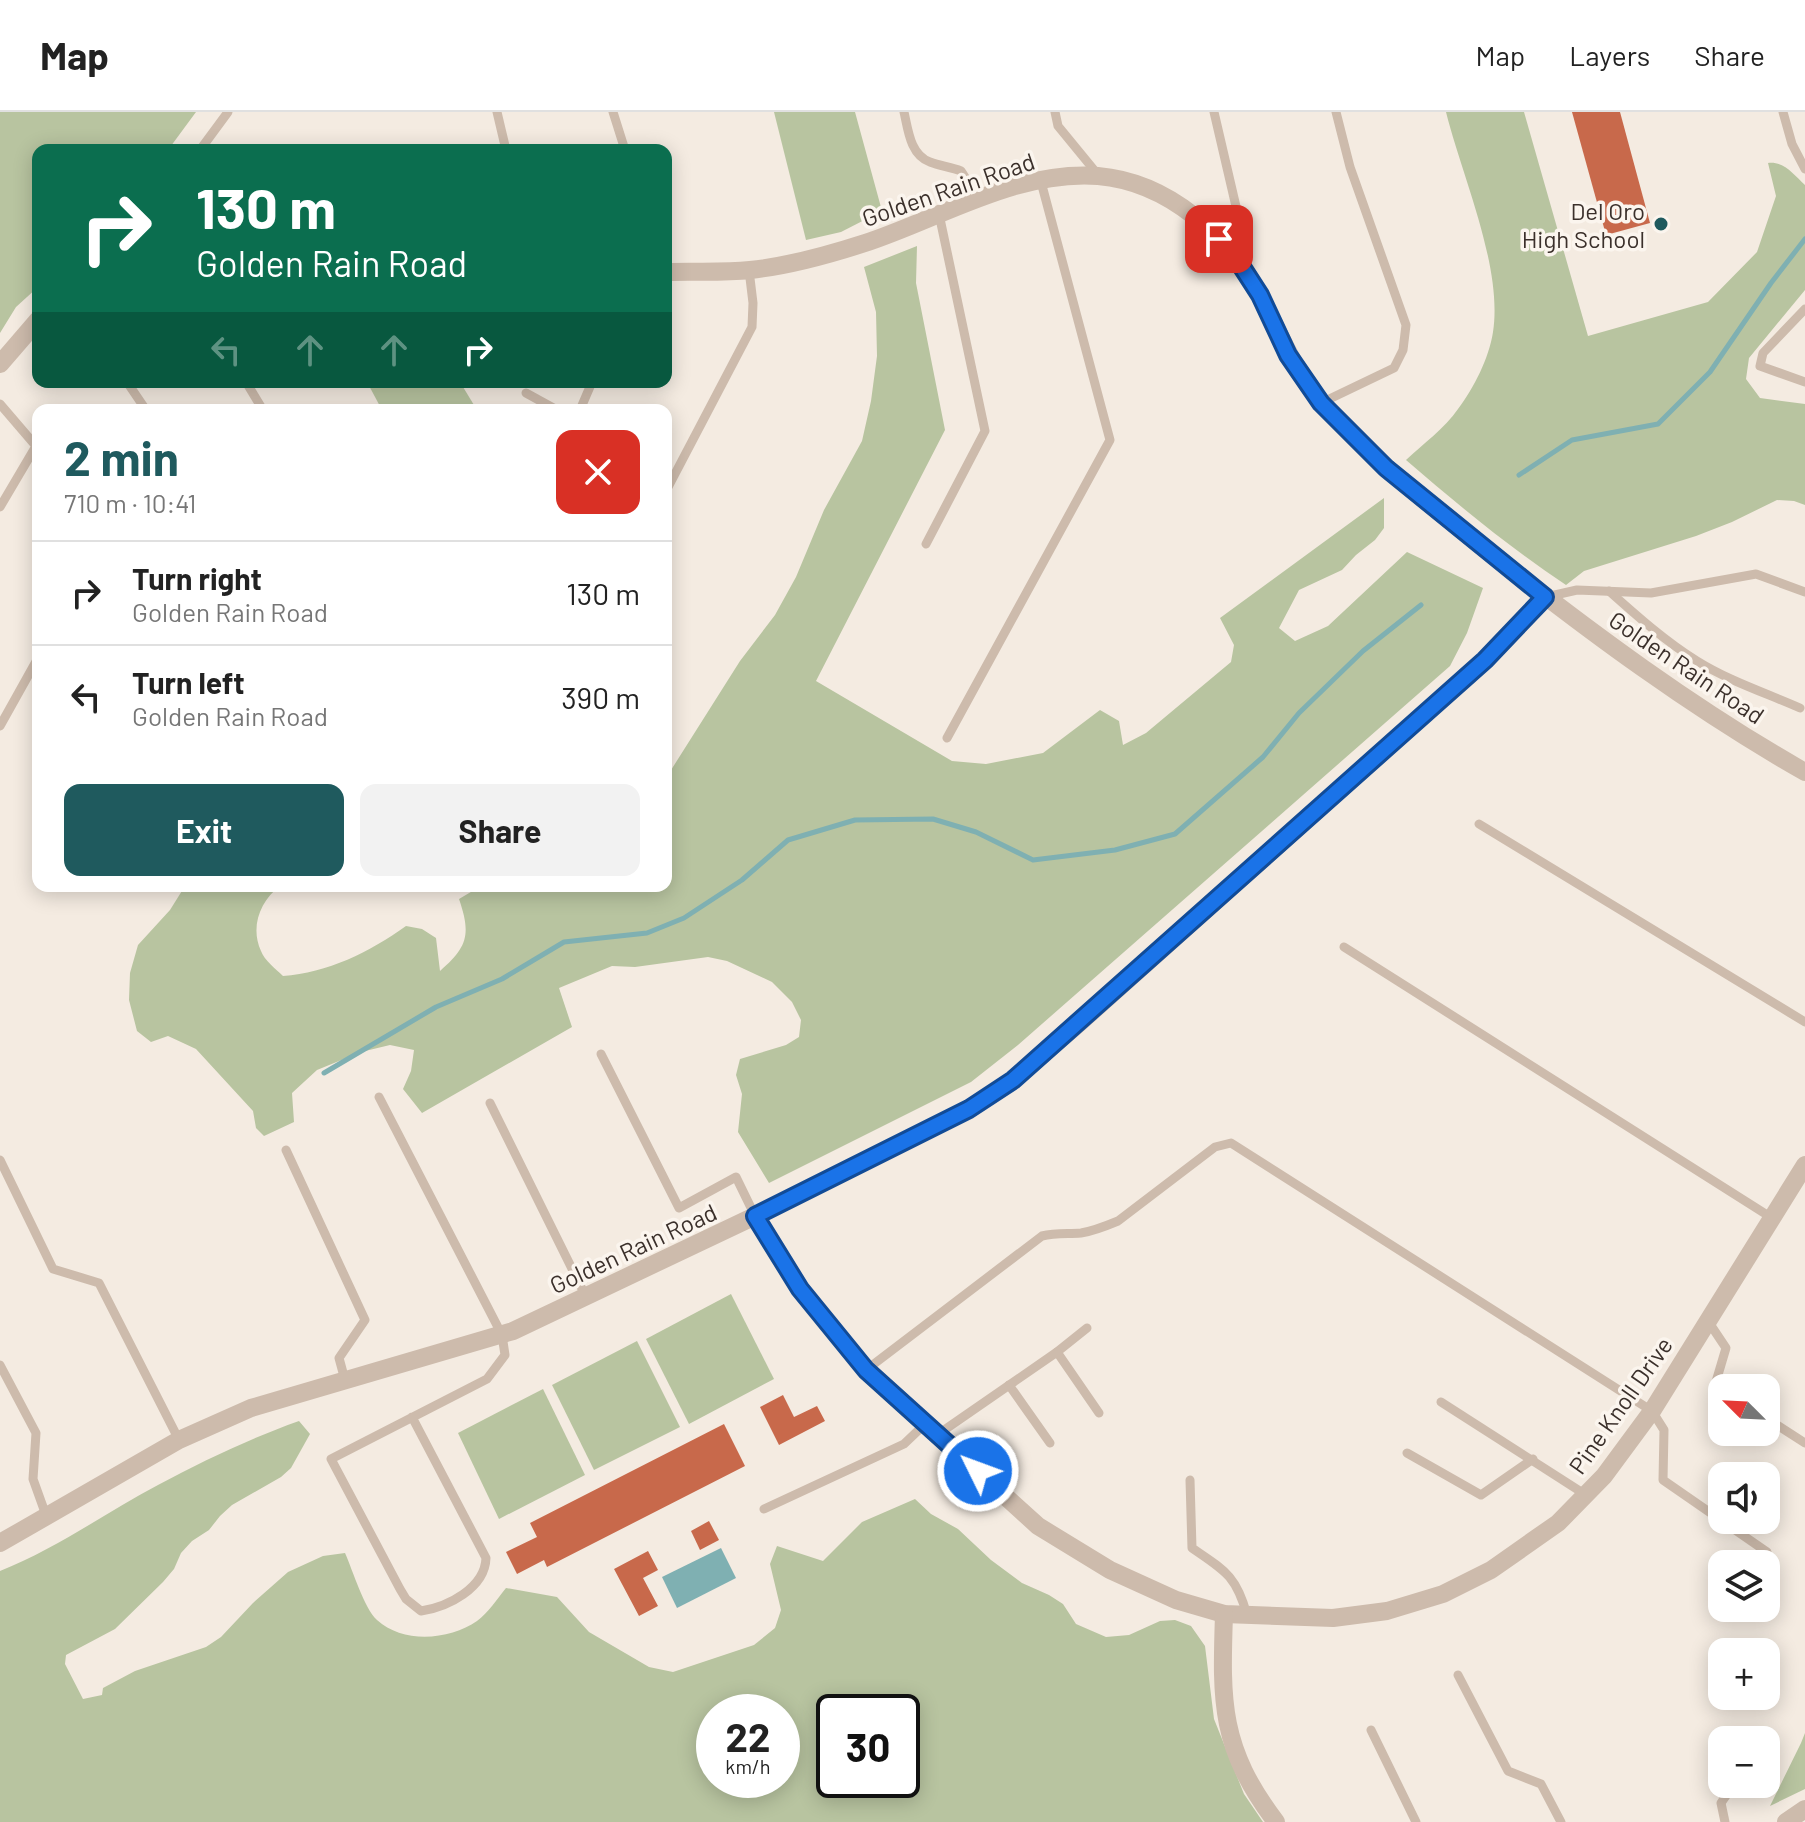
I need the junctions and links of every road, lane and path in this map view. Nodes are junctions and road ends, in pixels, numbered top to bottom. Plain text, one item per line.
1 (228, 112) edge
2 (497, 112) edge
3 (613, 112) edge
4 (904, 112) edge
5 (1055, 112) edge
6 (1214, 112) edge
7 (1336, 112) edge
8 (1783, 112) edge
9 (204, 144) edge
10 (505, 144) edge
11 (623, 144) edge
12 (1805, 169) edge
13 (1099, 176) junction
14 (1040, 178) junction
15 (979, 199) junction
16 (939, 214) junction
17 (1231, 250) junction
18 (749, 270) junction
19 (672, 272) edge
20 (1805, 309) edge
21 (32, 327) edge
22 (0, 364) edge
23 (1805, 382) edge
24 (526, 393) dead end
25 (1321, 403) junction
26 (0, 404) edge
27 (546, 404) edge
28 (32, 441) edge
29 (32, 453) edge
30 (672, 480) edge
31 (0, 507) edge
32 (926, 544) dead end
33 (1609, 591) junction
34 (1805, 592) edge
35 (1545, 597) junction
36 (32, 669) edge
37 (1800, 708) dead end
38 (0, 726) edge
39 (947, 738) dead end
40 (1805, 772) edge
41 (1479, 824) dead end
42 (1344, 947) dead end
43 (1805, 1022) edge
44 (601, 1054) dead end
45 (379, 1097) dead end
46 (490, 1103) dead end
47 (286, 1150) dead end
48 (0, 1160) edge
49 (1805, 1165) edge
50 (755, 1216) junction
51 (1772, 1218) junction
52 (586, 1297) junction
53 (1708, 1321) junction
54 (1087, 1328) dead end
55 (502, 1335) junction
56 (1057, 1352) junction
57 (0, 1365) edge
58 (866, 1370) junction
59 (1718, 1374) edge
60 (345, 1380) junction
61 (1009, 1385) junction
62 (1441, 1402) dead end
63 (1652, 1411) junction
64 (1099, 1413) dead end
65 (412, 1417) junction
66 (1780, 1427) edge
67 (931, 1429) junction
68 (179, 1440) junction
69 (1050, 1443) dead end
70 (1805, 1443) edge
71 (1407, 1453) dead end
72 (1533, 1459) junction
73 (1190, 1480) dead end
74 (1586, 1495) junction
75 (764, 1509) dead end
76 (47, 1518) junction
77 (0, 1543) edge
78 (1764, 1550) edge
79 (1224, 1614) junction
80 (1247, 1615) junction
81 (1458, 1675) dead end
82 (1371, 1730) dead end
83 (1724, 1798) edge
84 (1805, 1809) edge
85 (1276, 1822) edge
86 (1416, 1822) edge
87 (1561, 1822) edge
88 (1725, 1822) edge
89 (1786, 1822) edge

1 - 9 lane
2 - 10 lane
3 - 11 lane
4 - 15 lane
5 - 13 lane
6 - 17 lane
7 - 25 lane
8 - 12 lane
13 - 14 street, Golden Rain Road
13 - 17 street, Golden Rain Road
14 - 15 street, Golden Rain Road
14 - 39 lane
15 - 16 street, Golden Rain Road
16 - 18 street, Golden Rain Road
16 - 32 lane
17 - 25 street, Golden Rain Road
18 - 19 street, Golden Rain Road
18 - 30 lane
20 - 23 lane
21 - 22 street
24 - 27 lane
25 - 35 street, Golden Rain Road
26 - 28 lane
29 - 31 lane
33 - 34 lane
33 - 35 lane
33 - 37 lane
35 - 40 street, Golden Rain Road
35 - 50 street, Golden Rain Road
36 - 38 lane
41 - 43 lane
42 - 51 lane
44 - 50 lane
45 - 55 lane
46 - 52 lane
47 - 60 lane
48 - 68 lane
49 - 51 street, Pine Knoll Drive
50 - 52 street, Golden Rain Road
50 - 58 street, Pine Knoll Drive
51 - 53 street, Pine Knoll Drive
52 - 55 street, Golden Rain Road
53 - 59 lane
53 - 63 street, Pine Knoll Drive
54 - 56 lane
55 - 60 street, Golden Rain Road
55 - 65 lane
56 - 61 lane
56 - 64 lane
57 - 76 lane
58 - 63 lane
58 - 67 street, Pine Knoll Drive
60 - 68 street, Golden Rain Road
61 - 67 lane
61 - 69 lane
62 - 72 lane
63 - 74 street, Pine Knoll Drive
63 - 78 lane
65 - 65 lane
66 - 70 lane
67 - 75 lane
67 - 79 street, Pine Knoll Drive
68 - 76 street, Golden Rain Road
71 - 72 lane
72 - 74 lane
73 - 80 lane
74 - 80 street, Pine Knoll Drive
76 - 77 street, Golden Rain Road
79 - 80 street, Pine Knoll Drive
79 - 85 street
81 - 87 lane
82 - 86 lane
83 - 88 lane
84 - 89 street

